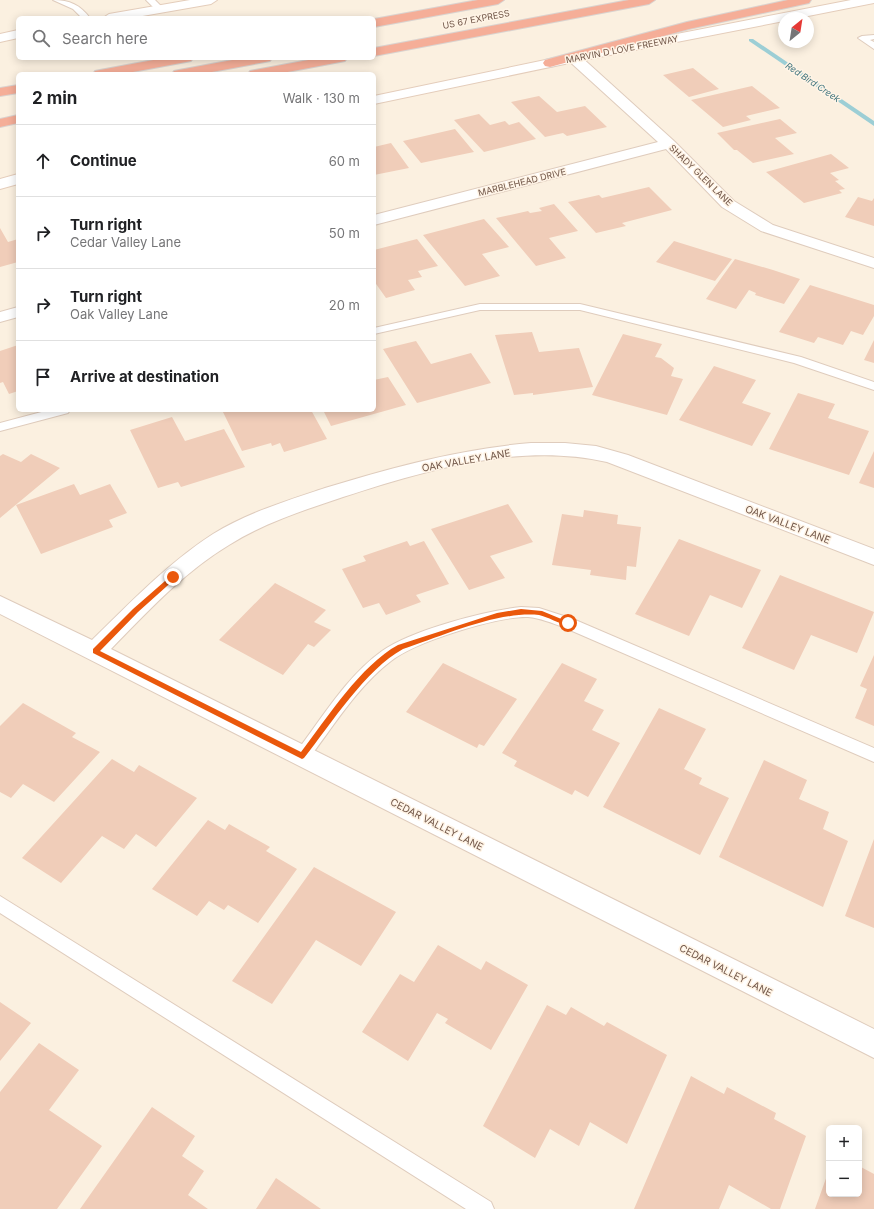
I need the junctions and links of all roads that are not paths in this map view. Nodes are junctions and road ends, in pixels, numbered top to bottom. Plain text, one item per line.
1 (57, 0) edge
2 (150, 0) edge
3 (211, 0) edge
4 (498, 0) edge
5 (649, 0) edge
6 (804, 0) edge
7 (871, 2) edge
8 (160, 9) junction
9 (84, 16) edge
10 (120, 16) edge
11 (376, 23) edge
12 (16, 34) edge
13 (874, 37) edge
14 (0, 38) edge
15 (874, 46) edge
16 (376, 52) edge
17 (574, 58) junction
18 (175, 60) edge
19 (254, 60) edge
20 (329, 60) edge
21 (550, 63) junction
22 (111, 72) edge
23 (190, 72) edge
24 (266, 72) edge
25 (16, 89) edge
26 (0, 92) edge
27 (376, 100) edge
28 (16, 119) edge
29 (0, 122) edge
30 (669, 144) junction
31 (16, 180) edge
32 (0, 184) edge
33 (376, 219) edge
34 (874, 263) edge
35 (16, 313) edge
36 (0, 317) edge
37 (376, 331) edge
38 (874, 386) edge
39 (56, 412) edge
40 (0, 427) edge
41 (874, 557) edge
42 (0, 604) edge
43 (95, 651) junction
44 (874, 755) edge
45 (302, 756) junction
46 (0, 904) edge
47 (874, 1044) edge
48 (484, 1209) edge

1 - 9 lane
2 - 8 lane
3 - 8 street
4 - 11 highway
5 - 16 highway
6 - 21 highway
7 - 17 street, MARVIN D LOVE FREEWAY
8 - 10 street
12 - 14 street
13 - 15 lane
17 - 21 street, MARVIN D LOVE FREEWAY
17 - 30 street, SHADY GLEN LANE
18 - 22 highway
19 - 23 highway
20 - 24 highway
21 - 27 street, MARVIN D LOVE FREEWAY
25 - 26 highway
28 - 29 highway
30 - 33 street, MARBLEHEAD DRIVE
30 - 34 street, SHADY GLEN LANE
31 - 32 street
35 - 36 street
37 - 38 lane
39 - 40 lane
41 - 43 street, OAK VALLEY LANE
42 - 43 street, CEDAR VALLEY LANE
43 - 45 street, CEDAR VALLEY LANE
44 - 45 lane
45 - 47 street, CEDAR VALLEY LANE
46 - 48 lane

